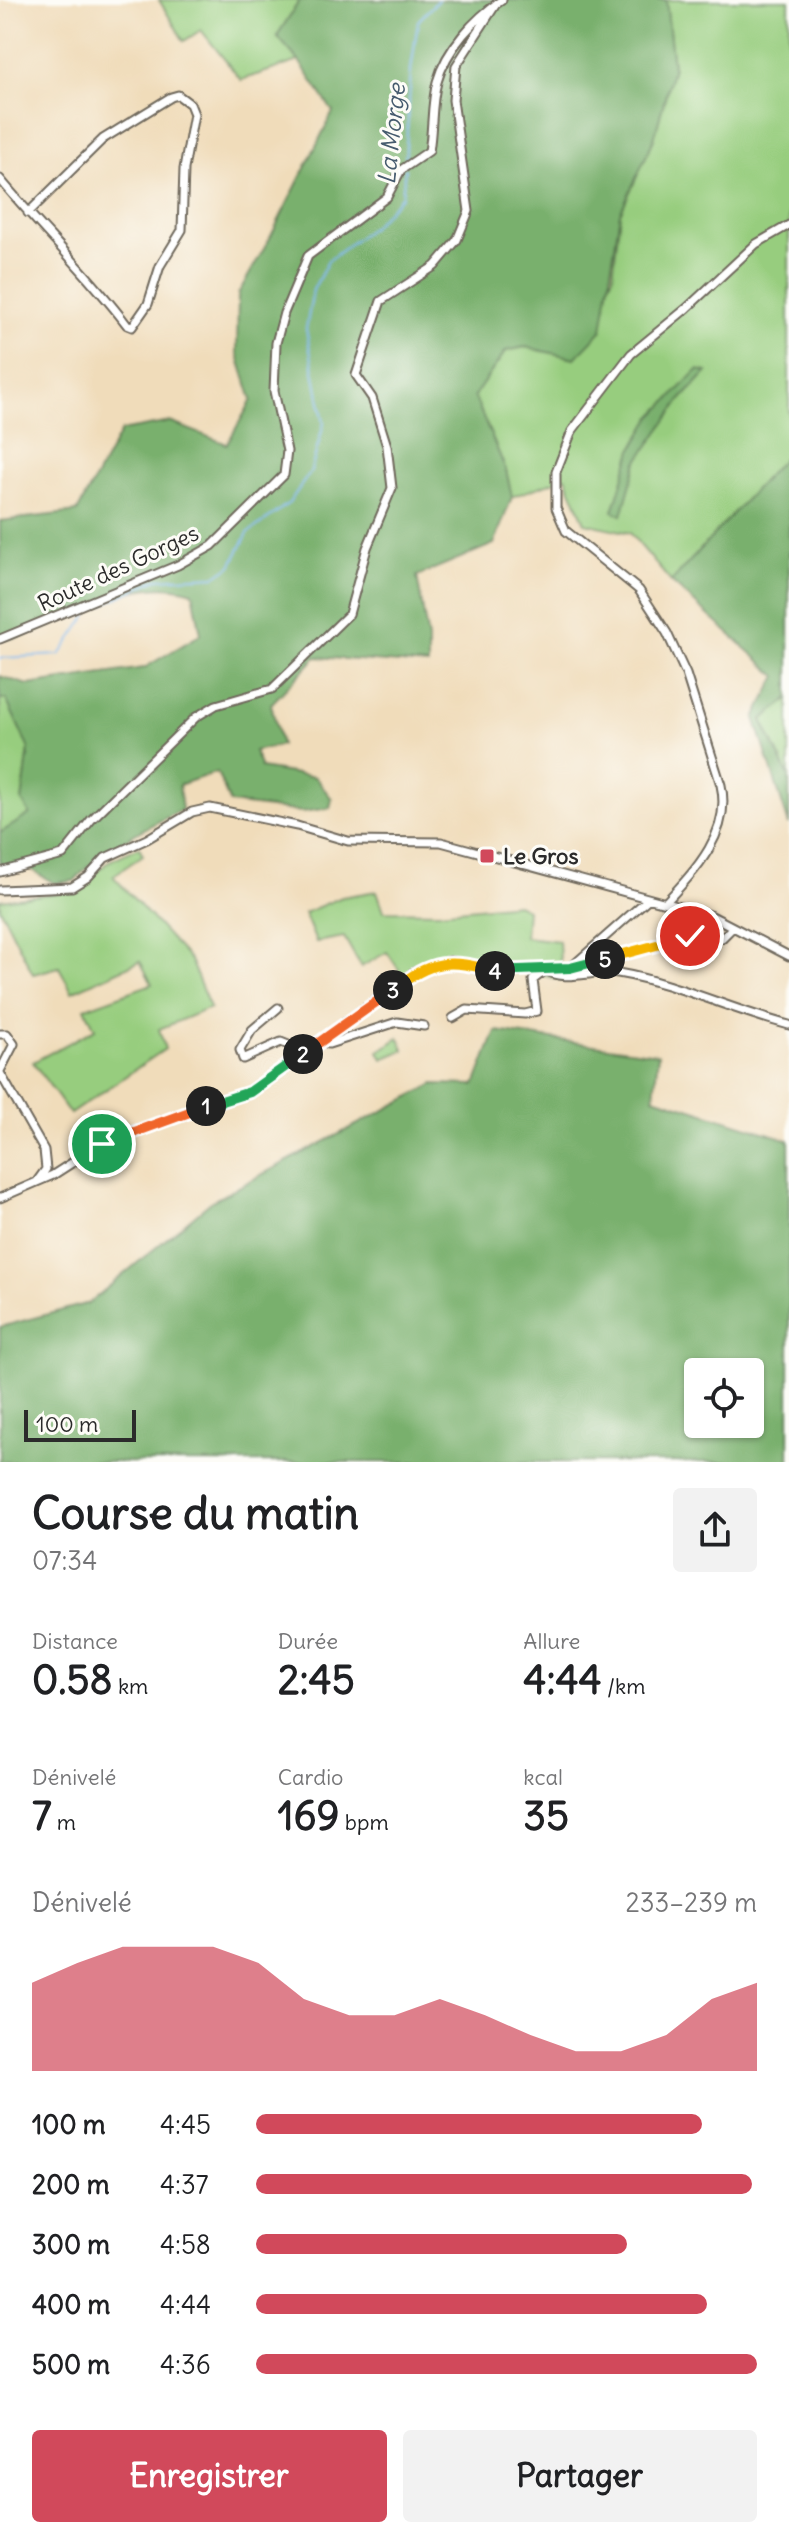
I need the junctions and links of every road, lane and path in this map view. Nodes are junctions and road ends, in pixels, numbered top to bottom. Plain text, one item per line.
1 (499, 2) edge
2 (0, 179) edge
3 (28, 213) junction
4 (789, 225) edge
5 (0, 639) edge
6 (0, 872) edge
7 (0, 890) edge
8 (648, 899) junction
9 (665, 903) junction
10 (732, 928) junction
11 (789, 956) edge
12 (570, 968) junction
13 (546, 970) junction
14 (278, 1008) dead end
15 (453, 1018) dead end
16 (789, 1025) edge
17 (424, 1026) dead end
18 (0, 1034) edge
19 (318, 1042) junction
20 (0, 1072) edge
21 (33, 1185) junction
22 (0, 1198) edge

1 - 5 street, Route des Gorges
1 - 6 street
2 - 3 street
3 - 3 street
4 - 9 street
7 - 8 street
8 - 9 street
8 - 12 street
9 - 10 street
10 - 11 street
10 - 12 street
12 - 13 street
13 - 15 street
13 - 16 street
13 - 19 street
14 - 19 street
17 - 19 street
18 - 20 street
19 - 21 street
20 - 21 street
21 - 22 street

